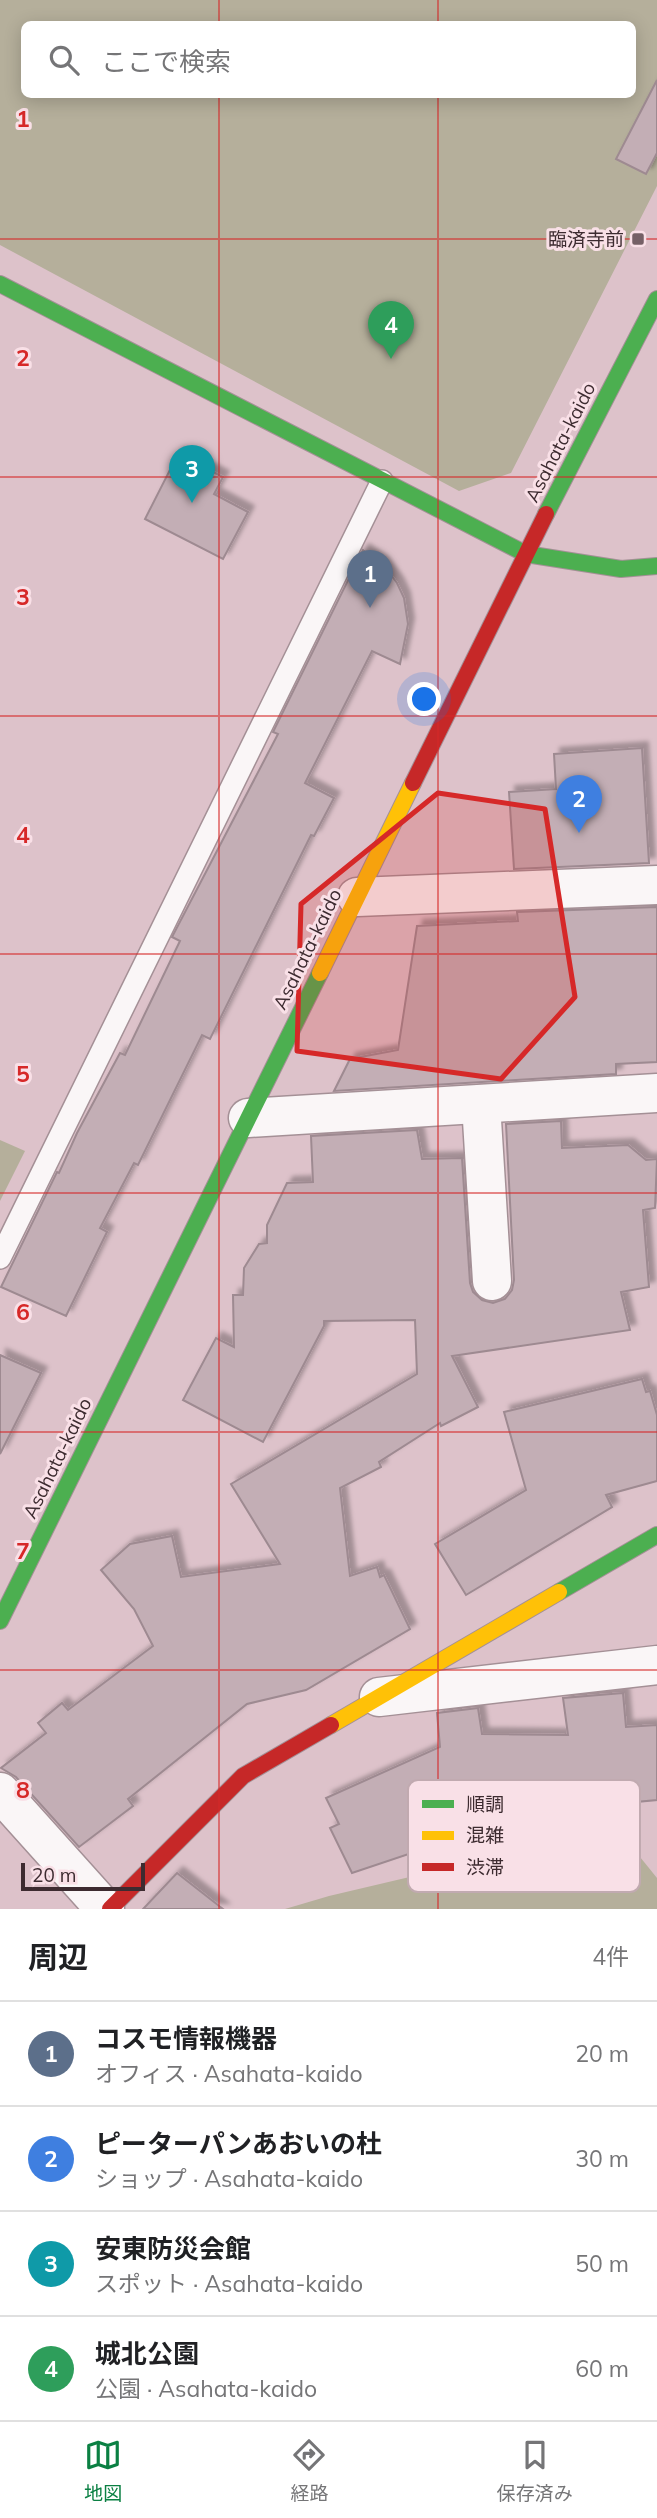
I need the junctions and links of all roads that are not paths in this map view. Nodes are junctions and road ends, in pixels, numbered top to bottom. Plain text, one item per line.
1 (0, 284) edge
2 (657, 299) edge
3 (382, 481) junction
4 (526, 554) junction
5 (657, 566) edge
6 (657, 885) edge
7 (357, 897) junction
8 (657, 1093) edge
9 (481, 1104) junction
10 (248, 1118) junction
11 (0, 1258) edge
12 (492, 1281) dead end
13 (657, 1535) edge
14 (0, 1621) edge
15 (657, 1665) edge
16 (379, 1697) junction
17 (0, 1792) edge
18 (108, 1909) edge

1 - 3 street
2 - 4 street, Asahata-kaido
3 - 4 street
3 - 11 lane
4 - 5 street
4 - 7 street, Asahata-kaido
6 - 7 street
7 - 10 street, Asahata-kaido
8 - 9 street
9 - 10 street
9 - 12 street
10 - 14 street, Asahata-kaido
13 - 16 street
15 - 16 street
16 - 18 street
17 - 18 street

